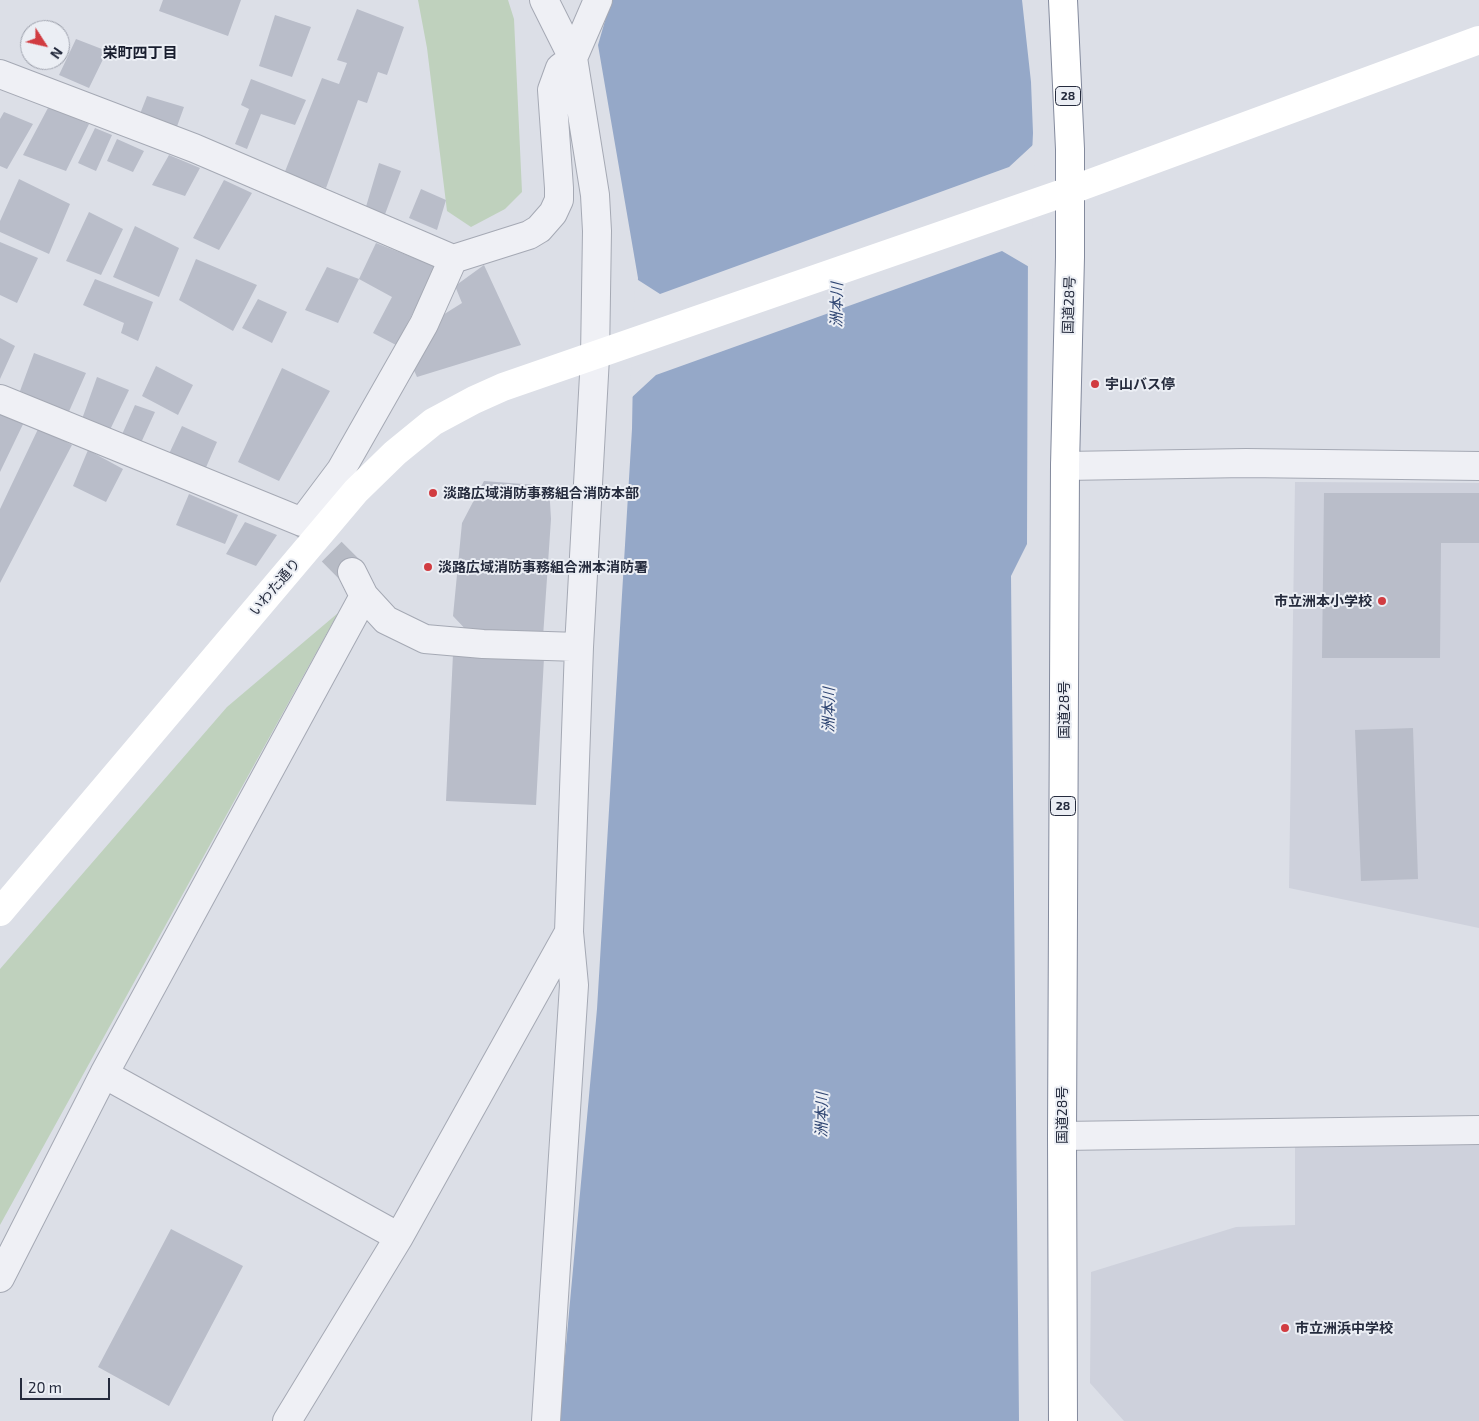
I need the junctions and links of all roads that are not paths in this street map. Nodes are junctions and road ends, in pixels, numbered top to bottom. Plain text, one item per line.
1 (544, 0) edge
2 (598, 0) edge
3 (1064, 0) edge
4 (1479, 40) edge
5 (573, 58) junction
6 (0, 74) edge
7 (1069, 191) junction
8 (453, 259) junction
9 (606, 353) junction
10 (0, 399) edge
11 (1065, 466) junction
12 (1479, 466) edge
13 (352, 572) tunnel mouth
14 (364, 596) junction
15 (579, 648) junction
16 (0, 912) edge
17 (569, 932) junction
18 (104, 1074) junction
19 (1479, 1130) edge
20 (1062, 1136) junction
21 (399, 1237) junction
22 (0, 1278) edge
23 (286, 1421) edge
24 (546, 1421) edge
25 (1063, 1421) edge

1 - 5 street
2 - 5 street
3 - 7 main road, 国道28号 / 28
4 - 7 main road, いわた通り
5 - 8 street
5 - 9 street
6 - 8 street
7 - 9 main road, いわた通り
7 - 11 main road, 国道28号 / 28
8 - 10 street
9 - 15 street
9 - 16 main road, いわた通り
11 - 12 street
11 - 20 main road, 国道28号 / 28
13 - 14 street
14 - 15 street
14 - 18 street
15 - 17 street
17 - 21 street
17 - 24 street
18 - 21 street
18 - 22 street
19 - 20 street
20 - 25 main road, 国道28号 / 28
21 - 23 street

